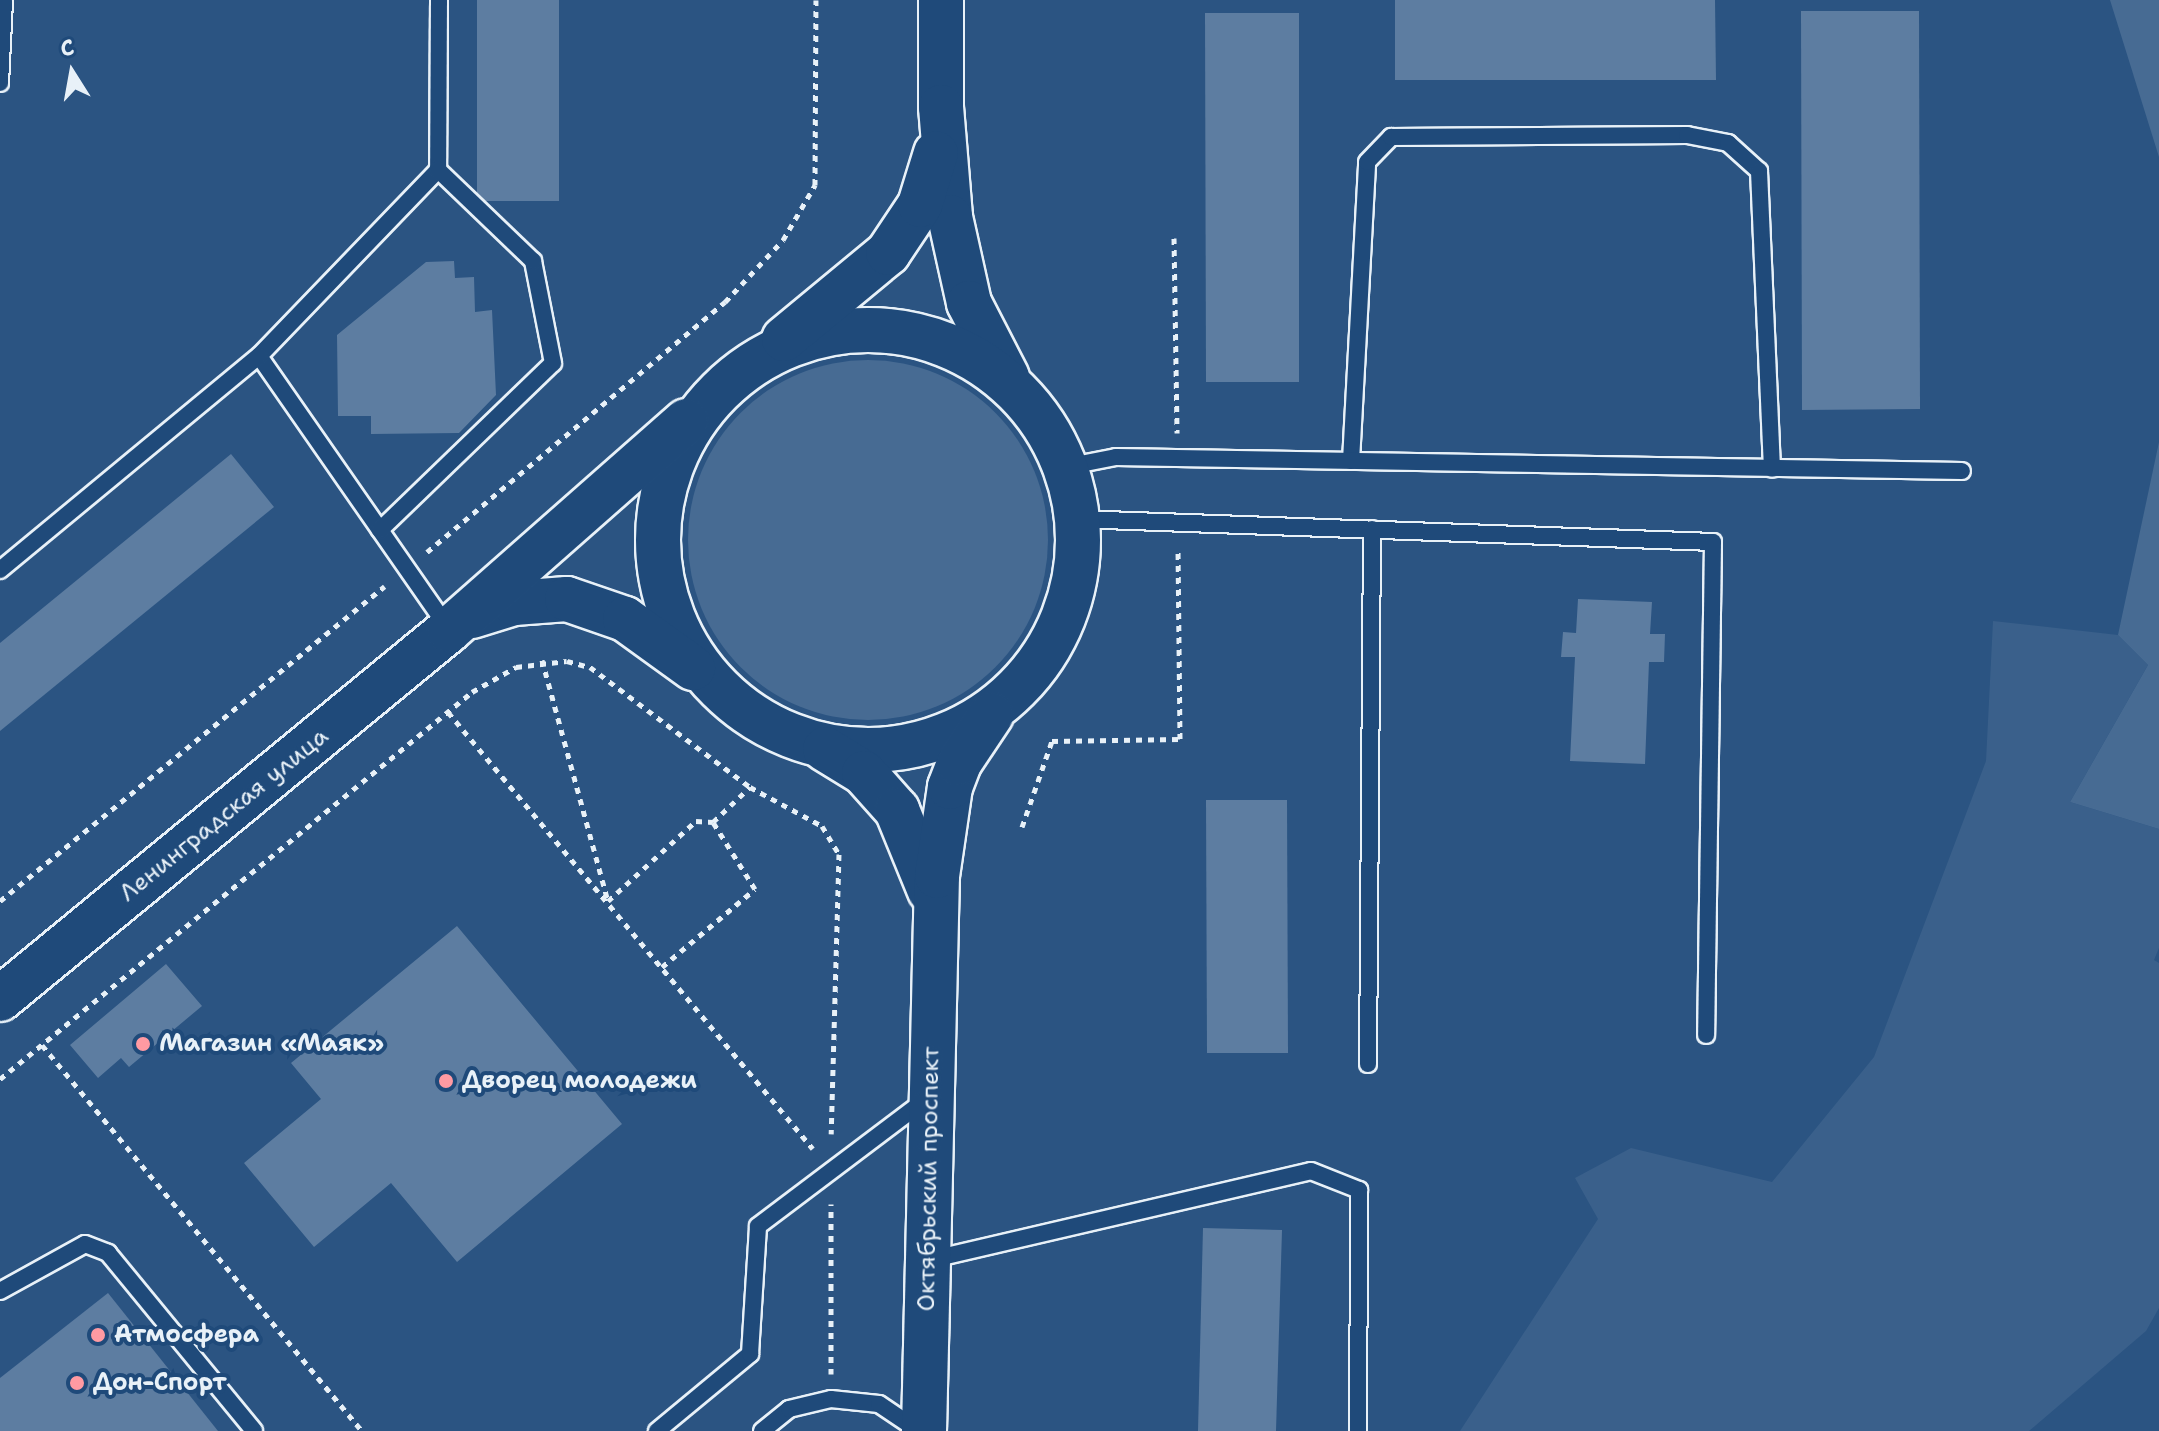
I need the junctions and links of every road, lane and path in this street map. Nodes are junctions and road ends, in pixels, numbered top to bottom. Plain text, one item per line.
1 (4, 0) edge
2 (439, 0) edge
3 (816, 0) edge
4 (941, 0) edge
5 (0, 83) edge
6 (941, 107) junction
7 (438, 170) junction
8 (1174, 238) dead end
9 (259, 356) junction
10 (736, 378) junction
11 (1018, 392) junction
12 (1177, 458) junction
13 (1351, 461) junction
14 (1065, 467) junction
15 (1772, 469) junction
16 (1962, 471) dead end
17 (1077, 519) junction
18 (1178, 523) junction
19 (1372, 529) junction
20 (380, 530) junction
21 (407, 569) junction
22 (0, 570) edge
23 (449, 630) junction
24 (542, 660) junction
25 (718, 688) junction
26 (1015, 691) junction
27 (448, 712) junction
28 (785, 734) junction
29 (750, 787) junction
30 (713, 822) junction
31 (1022, 827) dead end
32 (839, 854) dead end
33 (0, 901) edge
34 (608, 901) junction
35 (935, 927) junction
36 (662, 967) junction
37 (0, 999) edge
38 (1706, 1035) dead end
39 (42, 1045) junction
40 (1368, 1064) dead end
41 (0, 1079) edge
42 (931, 1096) junction
43 (831, 1171) junction
44 (928, 1260) junction
45 (0, 1291) edge
46 (254, 1431) edge
47 (362, 1431) edge
48 (657, 1431) edge
49 (762, 1431) edge
50 (921, 1431) edge
51 (1358, 1431) edge

1 - 5 lane
2 - 7 lane
3 - 21 path
4 - 6 main road
6 - 10 main road
6 - 11 main road
7 - 9 lane
7 - 20 lane
8 - 12 path
9 - 20 lane
9 - 22 lane
10 - 11 main road
10 - 23 main road, Ленинградская улица
10 - 25 main road
11 - 14 main road
12 - 13 lane
12 - 14 lane
13 - 15 lane
13 - 15 lane
14 - 17 main road
15 - 16 lane
17 - 18 lane
17 - 26 main road
18 - 19 lane
18 - 31 path
19 - 38 lane
19 - 40 lane
20 - 21 lane
21 - 23 lane
21 - 33 path
23 - 25 main road, Ленинградская улица
23 - 37 main road, Ленинградская улица
24 - 27 path
24 - 29 path
24 - 34 path
25 - 28 main road
26 - 28 main road
26 - 35 main road, Октябрьский проспект
27 - 34 path
27 - 39 path
28 - 35 main road, Октябрьский проспект
29 - 30 path
29 - 32 path
30 - 34 path
30 - 36 path
34 - 36 path
35 - 42 main road, Октябрьский проспект
36 - 43 path
39 - 41 path
39 - 47 path
42 - 43 lane
42 - 44 main road, Октябрьский проспект
43 - 48 lane
44 - 50 main road, Октябрьский проспект
44 - 51 lane
45 - 46 lane
49 - 50 lane

